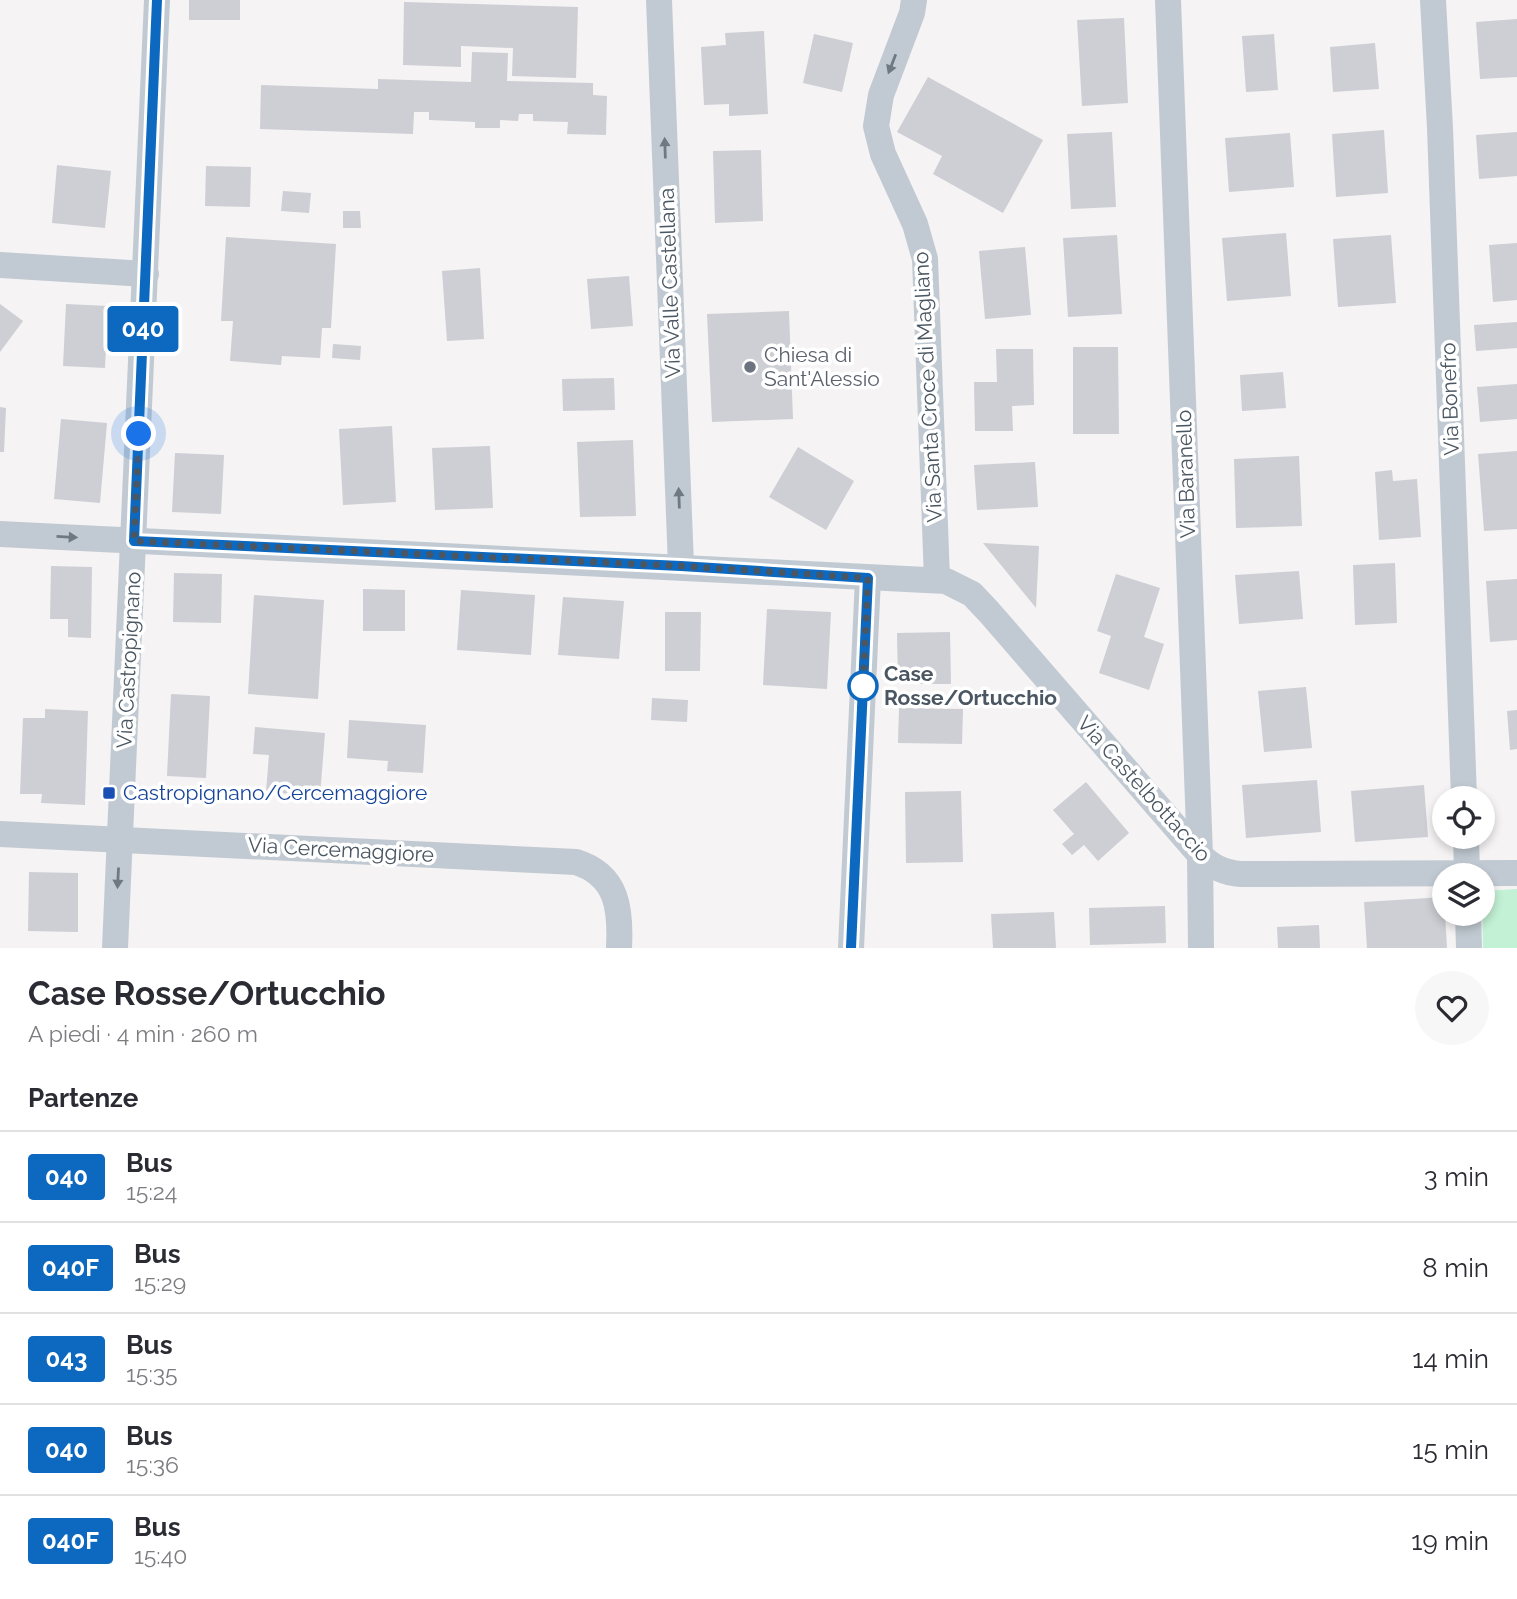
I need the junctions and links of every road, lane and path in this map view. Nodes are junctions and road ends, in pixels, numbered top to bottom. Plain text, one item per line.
1 (158, 0) edge
2 (659, 0) edge
3 (915, 0) edge
4 (1168, 0) edge
5 (1433, 0) edge
6 (0, 265) edge
7 (146, 274) junction
8 (0, 534) edge
9 (134, 541) junction
10 (681, 566) junction
11 (868, 578) junction
12 (937, 579) junction
13 (1464, 786) edge
14 (0, 834) edge
15 (120, 839) junction
16 (1200, 855) junction
17 (1517, 873) edge
18 (1495, 874) edge
19 (1432, 875) edge
20 (1468, 926) edge
21 (115, 948) edge
22 (619, 948) edge
23 (850, 948) edge
24 (1201, 948) edge
25 (1469, 948) edge

1 - 7 street, Via Castropignano
10 -> 2 street, Via Valle Castellana
3 -> 12 street, Via Santa Croce di Magliano
4 - 16 street, Via Baranello
5 - 13 street, Via Bonefro
6 - 7 street
7 - 9 street, Via Castropignano
8 -> 9 street, Via Castelbottaccio
9 - 10 street, Via Castelbottaccio
9 - 15 street, Via Castropignano
10 - 11 street, Via Castelbottaccio
11 - 12 street, Via Castelbottaccio
11 - 23 street
12 - 16 street, Via Castelbottaccio
14 - 15 street, Via Cercemaggiore
15 -> 21 street, Via Castropignano
15 - 22 street, Via Cercemaggiore
16 - 19 street, Via Castelbottaccio
16 - 24 street, Via Baranello
17 - 18 street, Via Castelbottaccio
20 - 25 street

